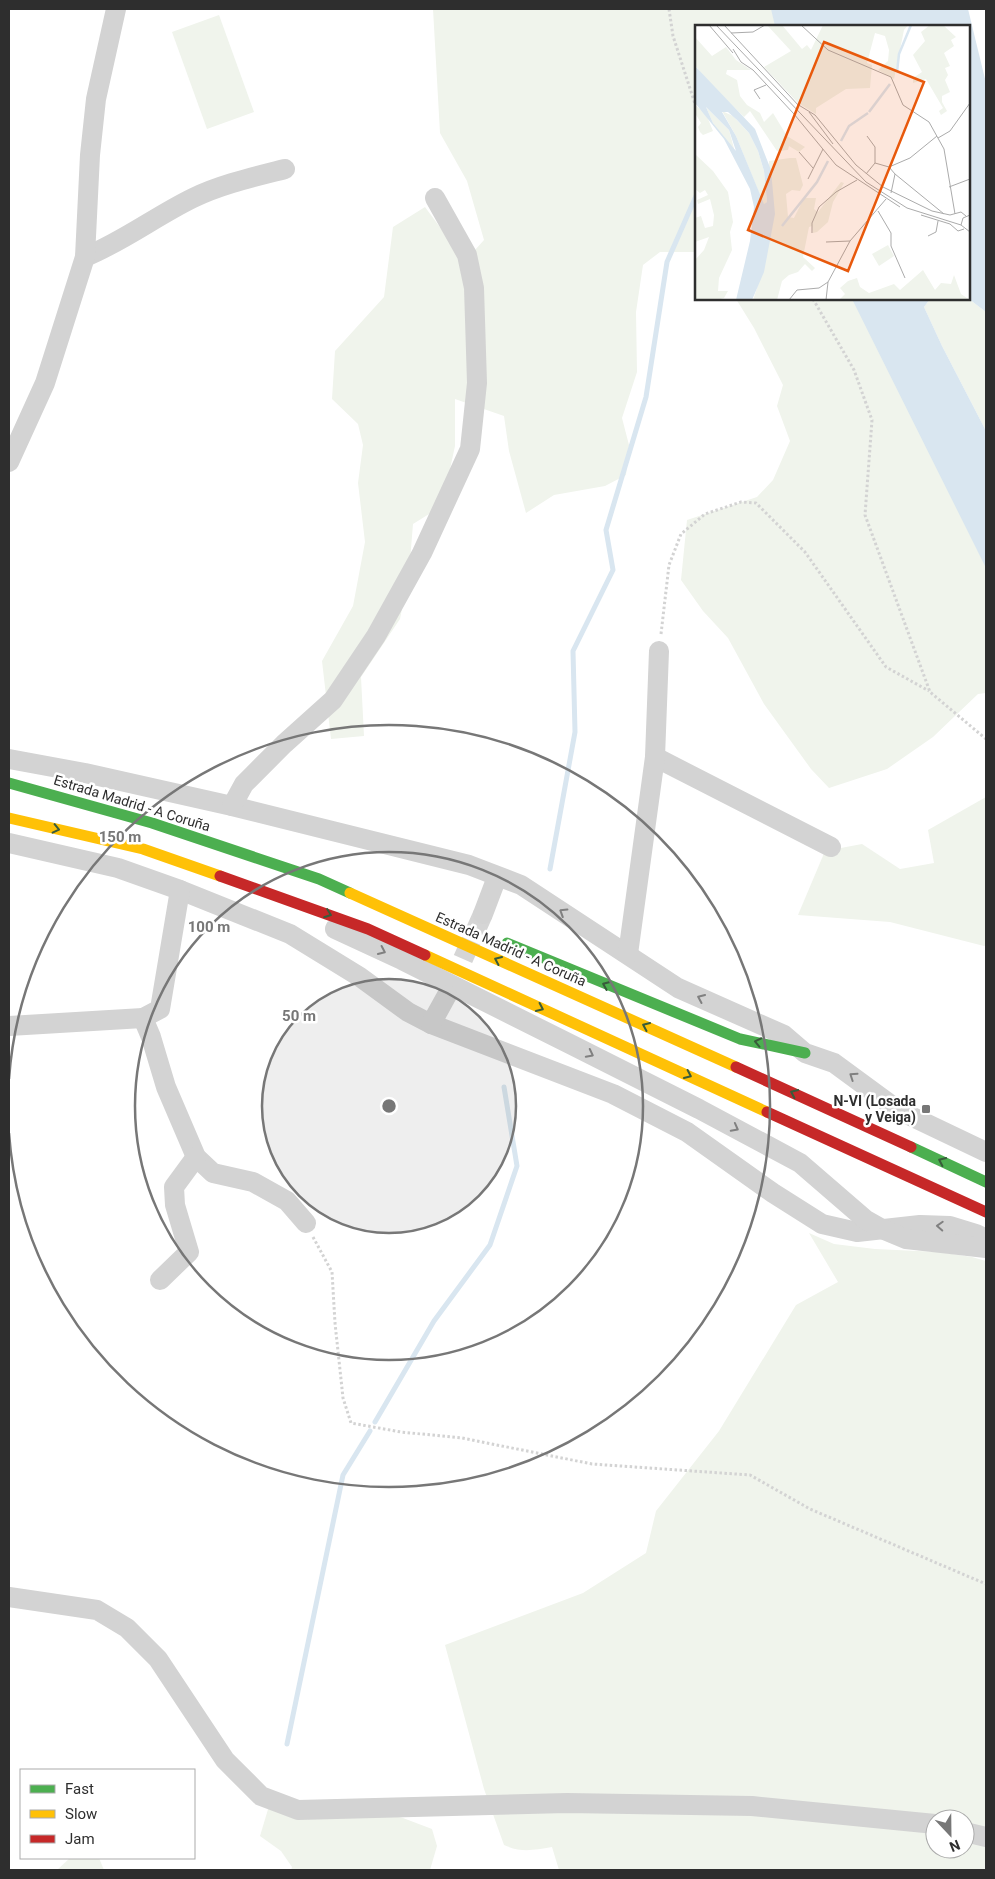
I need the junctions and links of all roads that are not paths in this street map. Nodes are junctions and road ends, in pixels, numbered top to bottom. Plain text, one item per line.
1 (116, 9) edge
2 (285, 170) dead end
3 (435, 198) dead end
4 (85, 257) junction
5 (9, 462) edge
6 (659, 651) road end
7 (655, 757) junction
8 (9, 759) edge
9 (9, 783) edge
10 (43, 792) junction
11 (232, 806) junction
12 (172, 817) dead end
13 (9, 818) edge
14 (9, 843) edge
15 (831, 847) dead end
16 (210, 872) junction
17 (496, 877) junction
18 (180, 890) junction
19 (483, 914) tunnel mouth
20 (494, 938) dead end
21 (628, 954) junction
22 (447, 995) dead end
23 (143, 1018) junction
24 (431, 1024) junction
25 (9, 1026) edge
26 (805, 1052) junction
27 (986, 1152) edge
28 (196, 1157) junction
29 (213, 1173) junction
30 (986, 1182) edge
31 (174, 1187) junction
32 (986, 1212) edge
33 (306, 1224) road end
34 (882, 1229) junction
35 (986, 1239) edge
36 (986, 1248) edge
37 (160, 1280) dead end
38 (9, 1597) edge
39 (925, 1823) edge

1 - 4 street
2 - 4 street
3 - 11 street
4 - 5 street
6 - 7 street
7 - 15 street
7 - 21 street
8 - 11 street
9 - 10 highway, Estrada Madrid - A Coruña
10 - 12 highway
30 -> 10 highway, Estrada Madrid - A Coruña
11 - 17 street
13 -> 16 highway
14 - 18 street
16 -> 32 highway
16 -> 34 street
17 - 19 street
21 -> 17 street
18 - 23 street
18 - 24 street
26 -> 20 highway
26 -> 21 street
22 - 24 street
23 - 25 street
23 - 28 street
24 - 34 street
27 -> 26 street
28 - 29 street
28 - 31 street
29 - 31 street
29 - 33 street
31 - 37 street
35 -> 34 street
34 - 36 street
38 - 39 street

